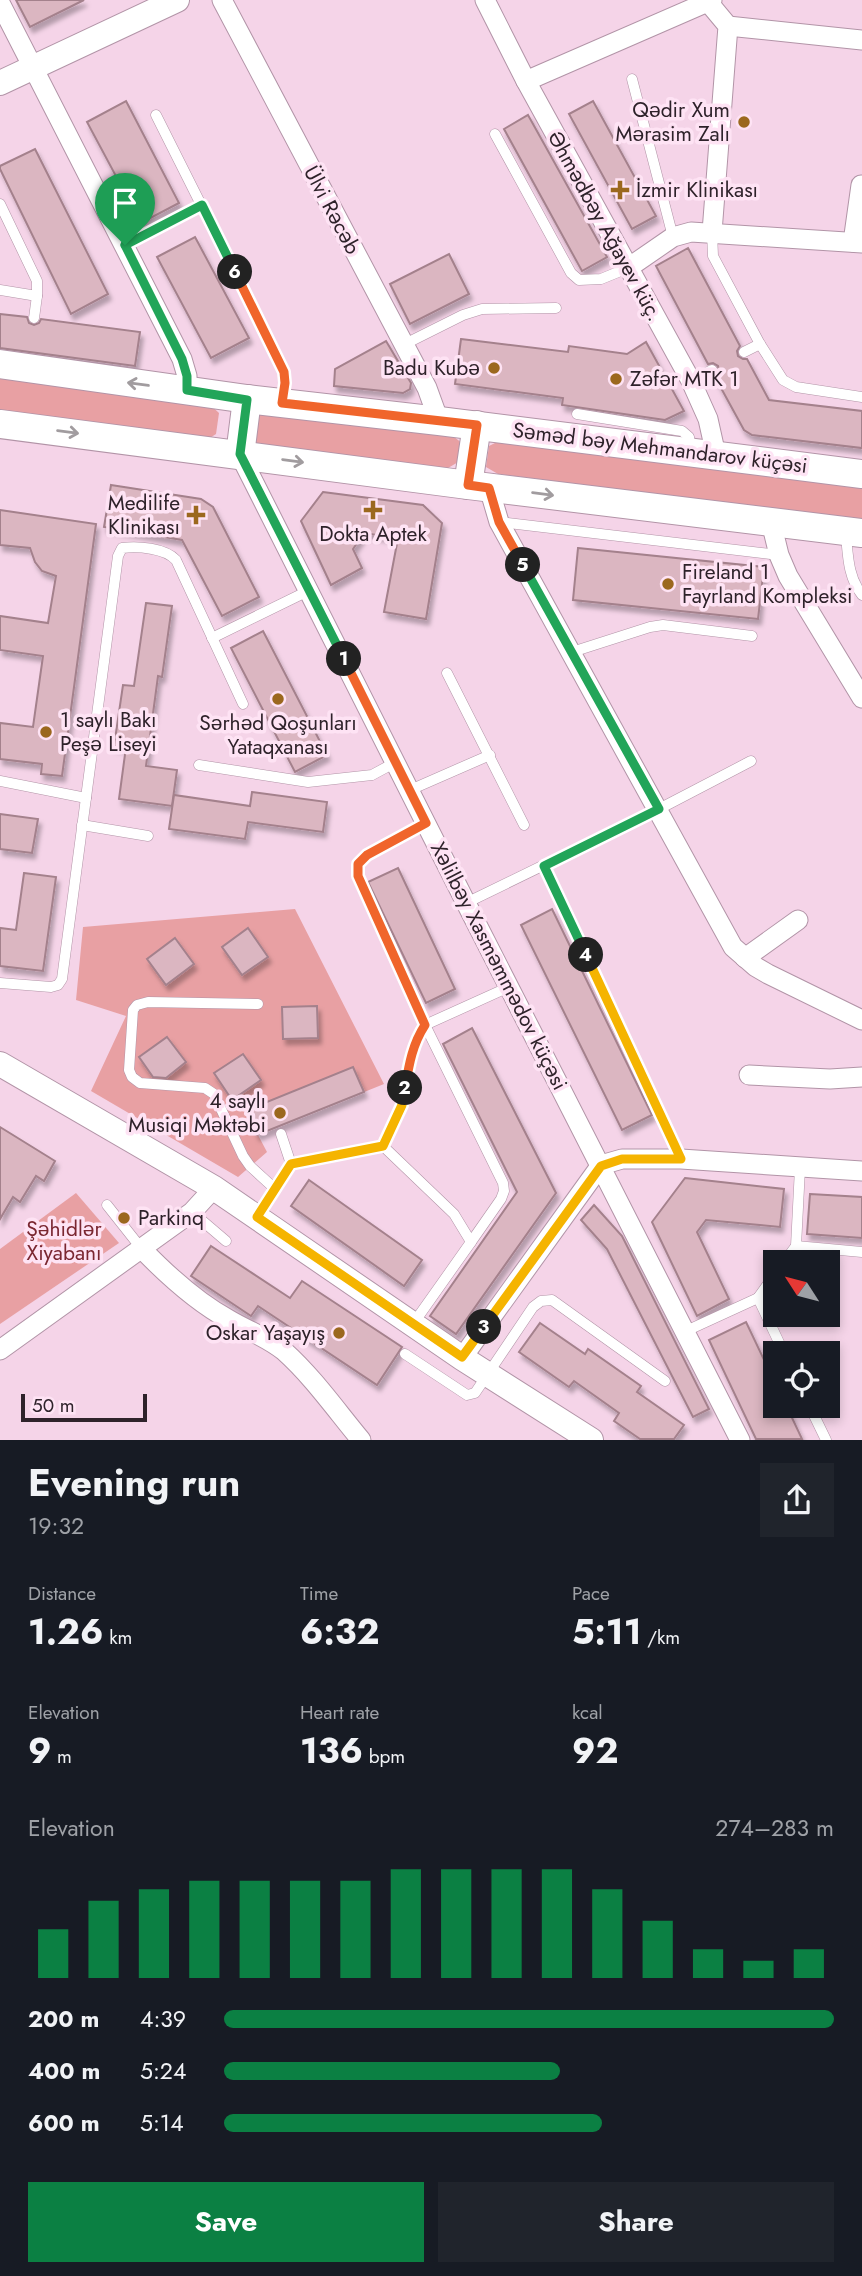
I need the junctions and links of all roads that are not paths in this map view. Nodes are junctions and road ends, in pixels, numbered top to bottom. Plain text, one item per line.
1 (177, 0) edge
2 (222, 0) edge
3 (485, 0) edge
4 (710, 1) edge
5 (0, 3) edge
6 (683, 6) edge
7 (728, 26) junction
8 (862, 40) edge
9 (34, 67) junction
10 (632, 79) dead end
11 (526, 81) junction
12 (0, 83) edge
13 (156, 115) dead end
14 (495, 134) dead end
15 (861, 185) edge
16 (0, 204) edge
17 (202, 205) junction
18 (712, 232) junction
19 (673, 237) junction
20 (858, 242) edge
21 (125, 245) junction
22 (628, 268) junction
23 (0, 290) edge
24 (37, 296) junction
25 (556, 308) dead end
26 (34, 318) dead end
27 (760, 344) junction
28 (404, 345) junction
29 (744, 352) dead end
30 (0, 364) edge
31 (712, 370) dead end
32 (691, 381) junction
33 (187, 390) junction
34 (862, 397) edge
35 (247, 400) junction
36 (282, 403) junction
37 (577, 414) dead end
38 (439, 421) junction
39 (0, 424) edge
40 (477, 425) junction
41 (704, 453) junction
42 (240, 454) junction
43 (862, 474) edge
44 (479, 487) junction
45 (499, 522) junction
46 (771, 522) junction
47 (854, 532) edge
48 (779, 555) junction
49 (308, 591) junction
50 (862, 595) edge
51 (752, 636) dead end
52 (212, 638) junction
53 (572, 652) junction
54 (447, 673) dead end
55 (862, 698) edge
56 (243, 704) dead end
57 (490, 755) junction
58 (751, 761) dead end
59 (396, 762) junction
60 (199, 765) dead end
61 (0, 781) edge
62 (410, 790) junction
63 (86, 798) junction
64 (659, 809) junction
65 (426, 823) junction
66 (82, 825) junction
67 (524, 825) dead end
68 (148, 836) dead end
69 (544, 866) junction
70 (466, 903) junction
71 (798, 920) dead end
72 (745, 958) junction
73 (0, 983) edge
74 (509, 987) junction
75 (258, 1004) dead end
76 (862, 1020) edge
77 (425, 1025) junction
78 (0, 1064) edge
79 (749, 1075) dead end
80 (862, 1077) edge
81 (281, 1134) dead end
82 (383, 1146) junction
83 (681, 1159) junction
84 (291, 1164) junction
85 (601, 1166) junction
86 (800, 1168) junction
87 (862, 1171) edge
88 (214, 1188) junction
89 (274, 1188) junction
90 (107, 1205) dead end
91 (192, 1212) junction
92 (257, 1217) junction
93 (226, 1241) dead end
94 (471, 1242) junction
95 (796, 1246) junction
96 (141, 1248) junction
97 (793, 1250) edge
98 (862, 1252) edge
99 (763, 1291) edge
100 (758, 1298) junction
101 (412, 1324) junction
102 (686, 1331) junction
103 (778, 1341) edge
104 (0, 1350) edge
105 (405, 1354) dead end
106 (462, 1357) junction
107 (487, 1374) junction
108 (665, 1381) dead end
109 (816, 1418) edge
110 (361, 1440) edge
111 (592, 1440) edge
112 (740, 1440) edge
113 (826, 1440) edge

1 - 9 street
2 - 28 street, Ülvi Rəcəb
3 - 11 street, Əhmədbəy Ağayev küç.
4 - 6 street
4 - 7 street
5 - 9 street
6 - 11 street
7 - 8 street
7 - 18 street
9 - 12 street
9 - 21 street
10 - 19 lane
11 - 22 street, Əhmədbəy Ağayev küç.
13 - 17 lane
14 - 22 lane
15 - 20 street
16 - 24 lane
17 - 21 lane
17 - 36 lane
18 - 19 street
18 - 20 street
18 - 27 lane
19 - 22 street
21 - 33 street
22 - 32 street, Əhmədbəy Ağayev küç.
23 - 24 lane
24 - 26 lane
25 - 28 lane
27 - 29 lane
27 - 34 lane
28 - 38 street, Ülvi Rəcəb
33 -> 30 main road, Səməd bəy Mehmandarov küçəsi
31 - 32 lane
32 - 41 street, Əhmədbəy Ağayev küç.
33 - 35 main road, Səməd bəy Mehmandarov küçəsi
35 - 36 main road, Səməd bəy Mehmandarov küçəsi
35 - 42 main road
36 - 38 main road, Səməd bəy Mehmandarov küçəsi
37 - 41 lane
38 - 40 main road, Səməd bəy Mehmandarov küçəsi
39 -> 42 main road
40 - 41 main road, Səməd bəy Mehmandarov küçəsi
40 - 44 main road
41 - 43 main road, Səməd bəy Mehmandarov küçəsi
42 -> 44 main road
42 - 49 street, Xəlilbəy Xasməmmədov küçəsi
44 - 45 street
44 -> 46 main road
45 - 48 lane
45 - 53 street
46 - 47 main road
46 - 48 street
47 - 50 lane
48 - 55 street
49 - 52 lane
49 - 59 street, Xəlilbəy Xasməmmədov küçəsi
51 - 53 lane
52 - 56 lane
52 - 63 lane
53 - 64 street
54 - 57 lane
57 - 62 lane
57 - 67 lane
58 - 64 lane
59 - 60 lane
59 - 62 street, Xəlilbəy Xasməmmədov küçəsi
61 - 63 lane
62 - 65 street, Xəlilbəy Xasməmmədov küçəsi
63 - 66 lane
64 - 69 lane
64 - 72 street
65 - 70 street, Xəlilbəy Xasməmmədov küçəsi
65 - 77 lane
66 - 68 lane
66 - 73 lane
69 - 70 lane
69 - 83 lane
70 - 74 street, Xəlilbəy Xasməmmədov küçəsi
71 - 72 street
72 - 76 street
74 - 77 lane
74 - 85 street, Xəlilbəy Xasməmmədov küçəsi
75 - 89 lane
77 - 82 lane
77 - 94 lane
78 - 88 street
79 - 80 street
81 - 84 lane
82 - 84 lane
82 - 94 lane
83 - 85 street
83 - 86 street
84 - 89 lane
85 - 102 street, Xəlilbəy Xasməmmədov küçəsi
85 - 106 street
86 - 87 street
86 - 95 lane
88 - 91 street
88 - 92 street
89 - 92 lane
90 - 96 lane
91 - 93 lane
91 - 96 street
92 - 101 street
94 - 101 lane
95 - 97 lane
95 - 98 lane
96 - 104 street
96 - 110 street
99 - 100 lane
100 - 102 lane
100 - 103 lane
101 - 106 street
102 - 112 street, Xəlilbəy Xasməmmədov küçəsi
105 - 107 lane
106 - 107 street
107 - 108 lane
107 - 111 street
109 - 113 lane

